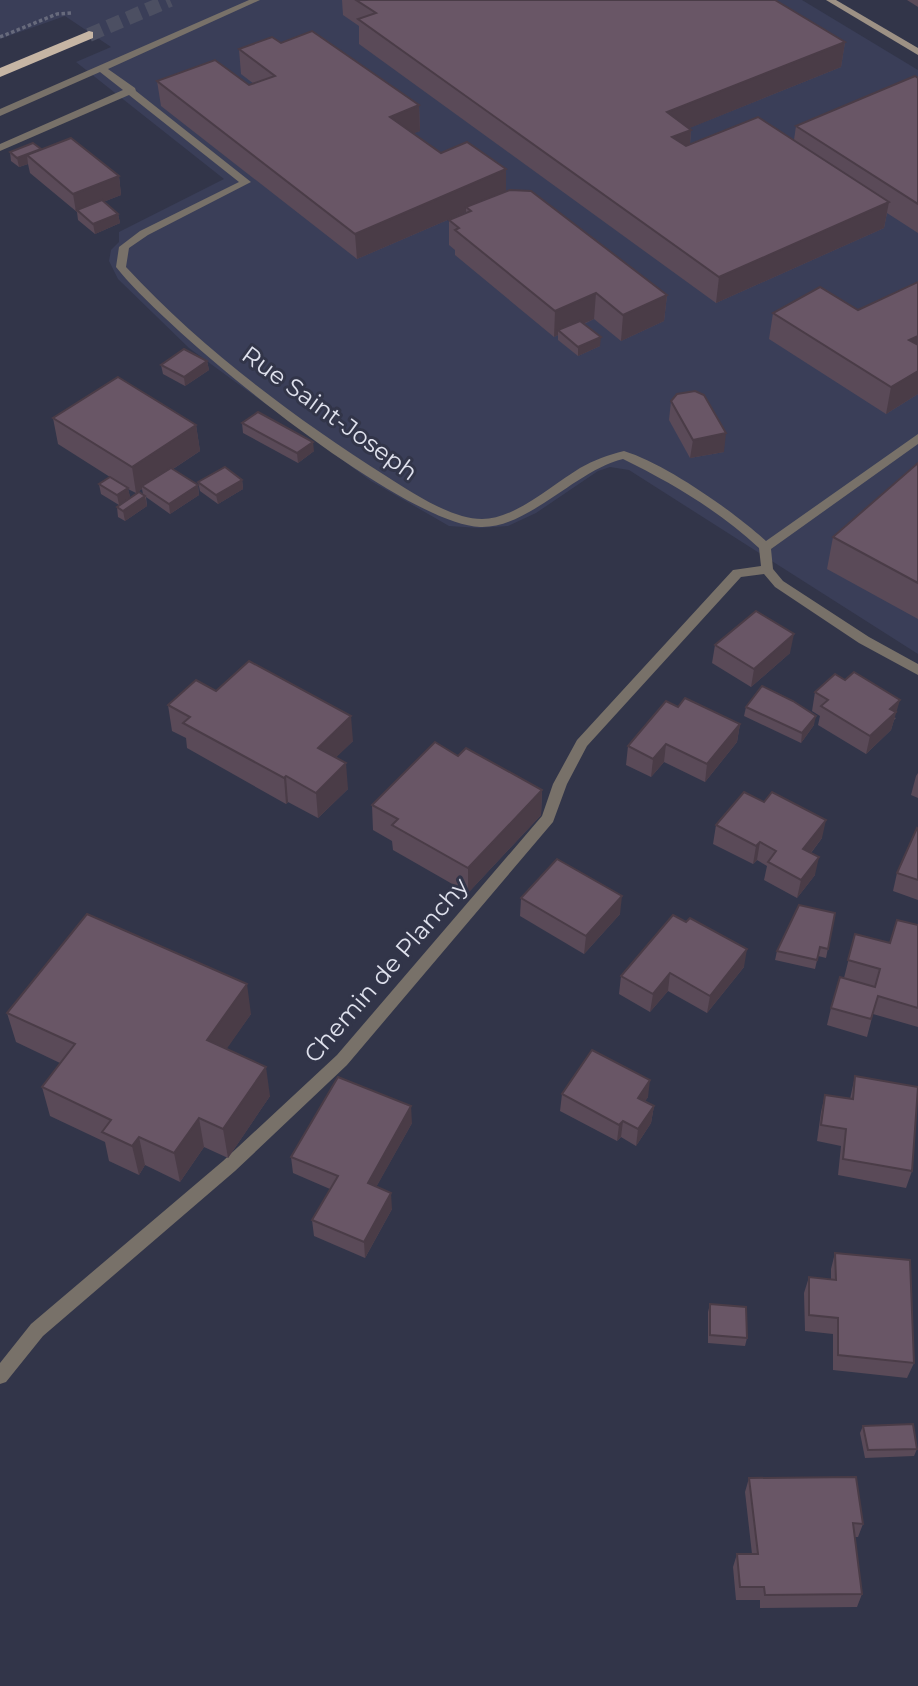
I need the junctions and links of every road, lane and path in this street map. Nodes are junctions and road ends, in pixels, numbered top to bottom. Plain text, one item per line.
1 (256, 0) edge
2 (830, 0) edge
3 (89, 35) tunnel mouth
4 (918, 52) edge
5 (102, 68) junction
6 (0, 73) edge
7 (132, 90) junction
8 (0, 113) edge
9 (0, 148) edge
10 (918, 439) edge
11 (765, 547) junction
12 (767, 570) junction
13 (918, 670) edge
14 (0, 1376) edge

1 - 5 street
2 - 4 main road
3 - 6 highway
5 - 7 street, Rue Saint-Joseph
5 - 8 street
7 - 9 street
7 - 11 street, Rue Saint-Joseph
10 - 11 street
11 - 12 street
12 - 13 street
12 - 14 street, Chemin de Planchy

